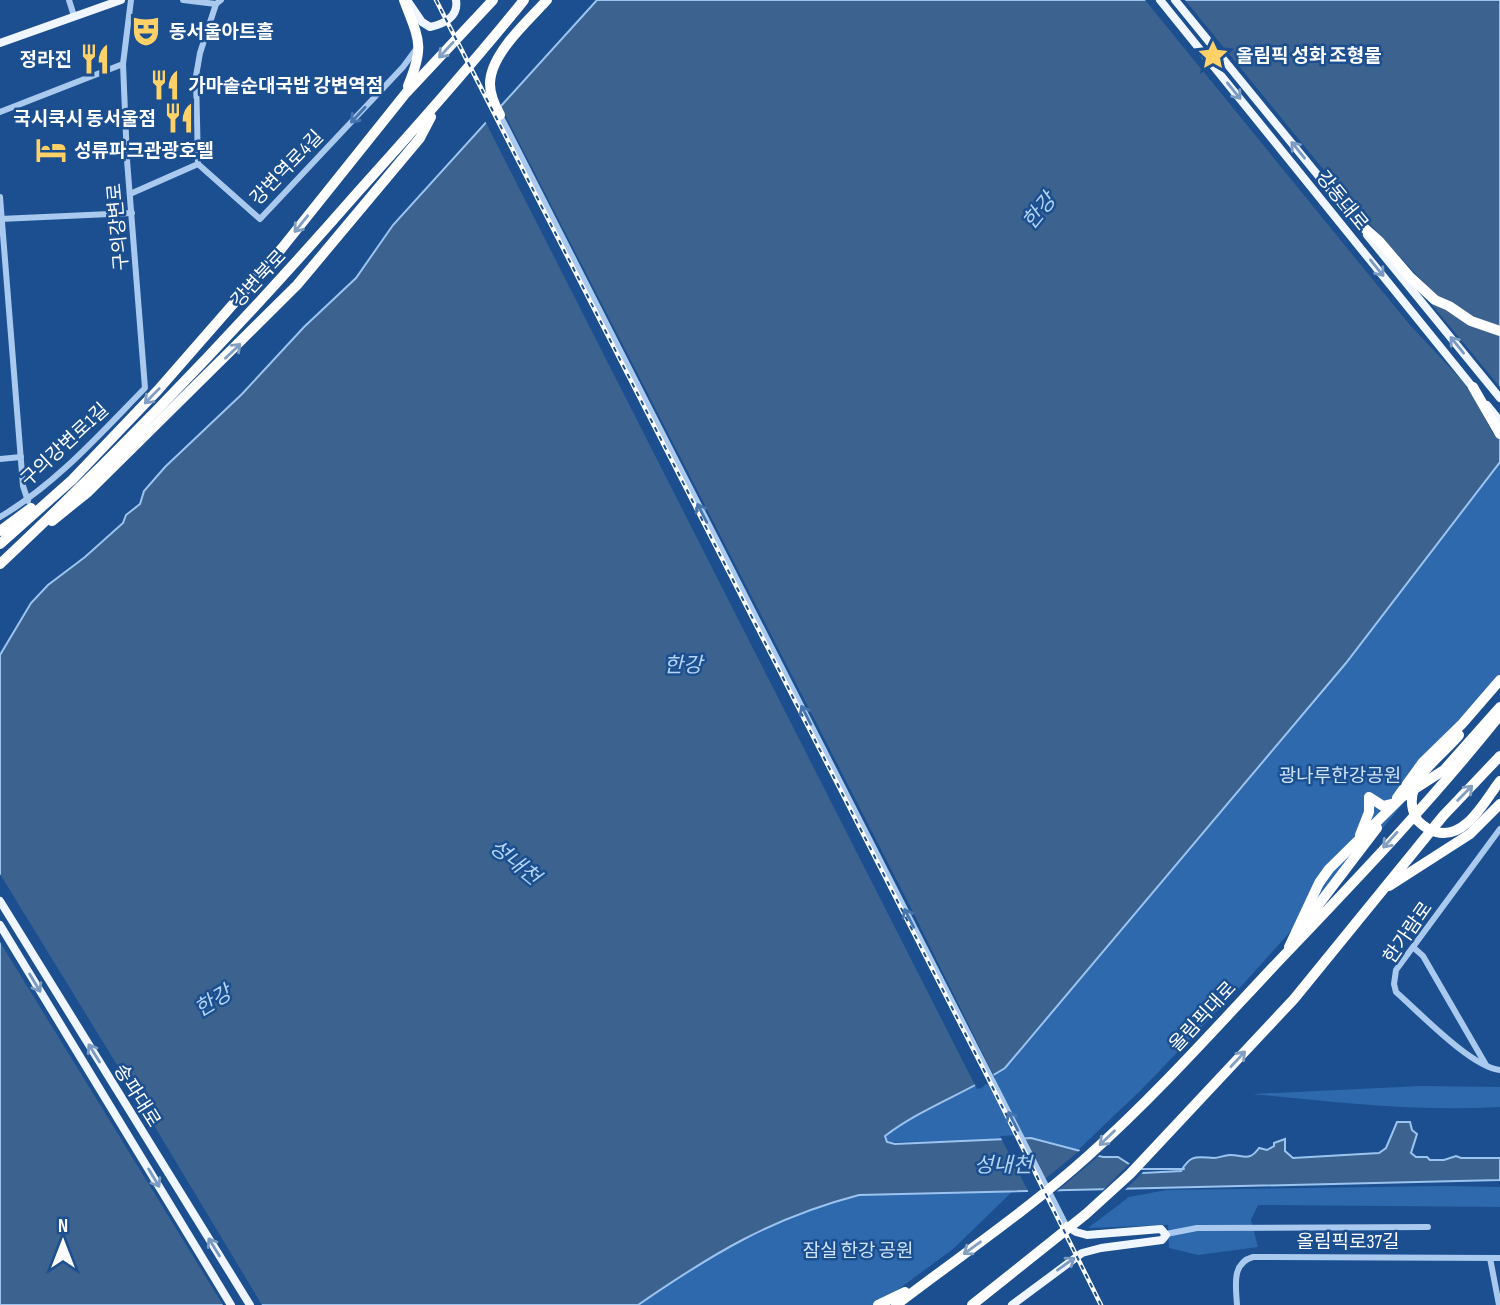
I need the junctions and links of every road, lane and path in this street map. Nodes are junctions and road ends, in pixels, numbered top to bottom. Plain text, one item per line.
1 (69, 0) edge
2 (121, 0) edge
3 (131, 0) edge
4 (183, 0) edge
5 (405, 0) edge
6 (456, 0) edge
7 (524, 0) edge
8 (531, 0) edge
9 (547, 0) edge
10 (1160, 0) edge
11 (1175, 0) edge
12 (218, 2) edge
13 (491, 2) edge
14 (74, 16) junction
15 (503, 25) junction
16 (0, 43) edge
17 (419, 46) junction
18 (123, 64) junction
19 (406, 93) junction
20 (439, 101) junction
21 (0, 112) edge
22 (500, 115) joint
23 (198, 164) junction
24 (130, 194) junction
25 (0, 197) edge
26 (132, 213) junction
27 (1353, 218) junction
28 (0, 219) edge
29 (1500, 331) edge
30 (1473, 387) junction
31 (145, 388) joint
32 (1500, 398) edge
33 (1500, 421) edge
34 (1500, 434) edge
35 (21, 457) junction
36 (0, 459) edge
37 (72, 480) junction
38 (28, 501) junction
39 (0, 517) edge
40 (0, 531) edge
41 (0, 544) edge
42 (0, 562) edge
43 (1500, 680) edge
44 (1500, 687) edge
45 (1500, 707) edge
46 (1500, 715) edge
47 (1500, 756) edge
48 (1500, 781) edge
49 (1396, 803) junction
50 (1500, 804) edge
51 (1500, 829) edge
52 (1359, 839) junction
53 (1383, 890) junction
54 (0, 901) edge
55 (0, 925) edge
56 (1302, 938) junction
57 (1414, 948) junction
58 (1285, 955) junction
59 (1488, 1069) junction
60 (1500, 1070) edge
61 (1428, 1227) dead end
62 (1069, 1228) joint
63 (1166, 1234) junction
64 (1490, 1258) junction
65 (1500, 1258) edge
66 (922, 1285) junction
67 (231, 1305) edge
68 (250, 1305) edge
69 (877, 1305) edge
70 (895, 1305) edge
71 (972, 1305) edge
72 (1012, 1305) edge
73 (1237, 1305) edge
74 (1499, 1305) edge

1 - 14 street
2 - 14 main road
3 - 18 street, 구의강변로
4 - 12 street
5 - 6 main road
5 - 17 highway
7 - 15 highway, 강변북로
8 - 15 highway
9 - 22 highway
10 -> 30 main road, 강동대로
27 -> 11 main road, 강동대로
12 - 23 street
13 -> 19 highway, 강변북로
14 - 16 main road
15 - 20 highway, 강변북로
17 - 19 highway
17 -> 23 street, 강변역로4길
18 - 21 street
18 - 24 street, 구의강변로
19 -> 37 highway, 강변북로
20 - 42 highway, 강변북로
42 -> 20 highway
62 -> 22 street
23 - 24 street
24 - 26 street, 구의강변로
25 - 28 street
26 - 28 street
26 - 31 street, 구의강변로
27 - 29 highway
32 -> 27 main road, 강동대로
28 - 35 street
30 - 33 main road, 강동대로
30 - 34 highway
31 - 38 street, 구의강변로1길
35 - 36 street
35 - 38 street
37 - 40 highway
37 - 41 highway, 강변북로
38 - 39 street, 구의강변로1길
43 - 56 highway
44 - 48 highway
45 - 49 highway
46 -> 56 highway, 올림픽대로
53 -> 47 highway
49 - 52 highway
49 - 52 highway
50 - 53 highway
51 - 57 street, 한가람로
52 - 58 highway
71 -> 53 highway
68 -> 54 main road, 송파대로
55 -> 67 main road, 송파대로
56 - 58 highway, 올림픽대로
57 - 59 street
57 - 59 street, 한가람로
58 -> 66 highway, 올림픽대로
59 - 60 street
61 - 63 street
62 - 63 main road
72 -> 63 main road
64 - 65 street, 올림픽로37길
64 - 73 street, 올림픽로37길
64 - 74 street
66 - 69 highway
66 - 70 highway, 올림픽대로

